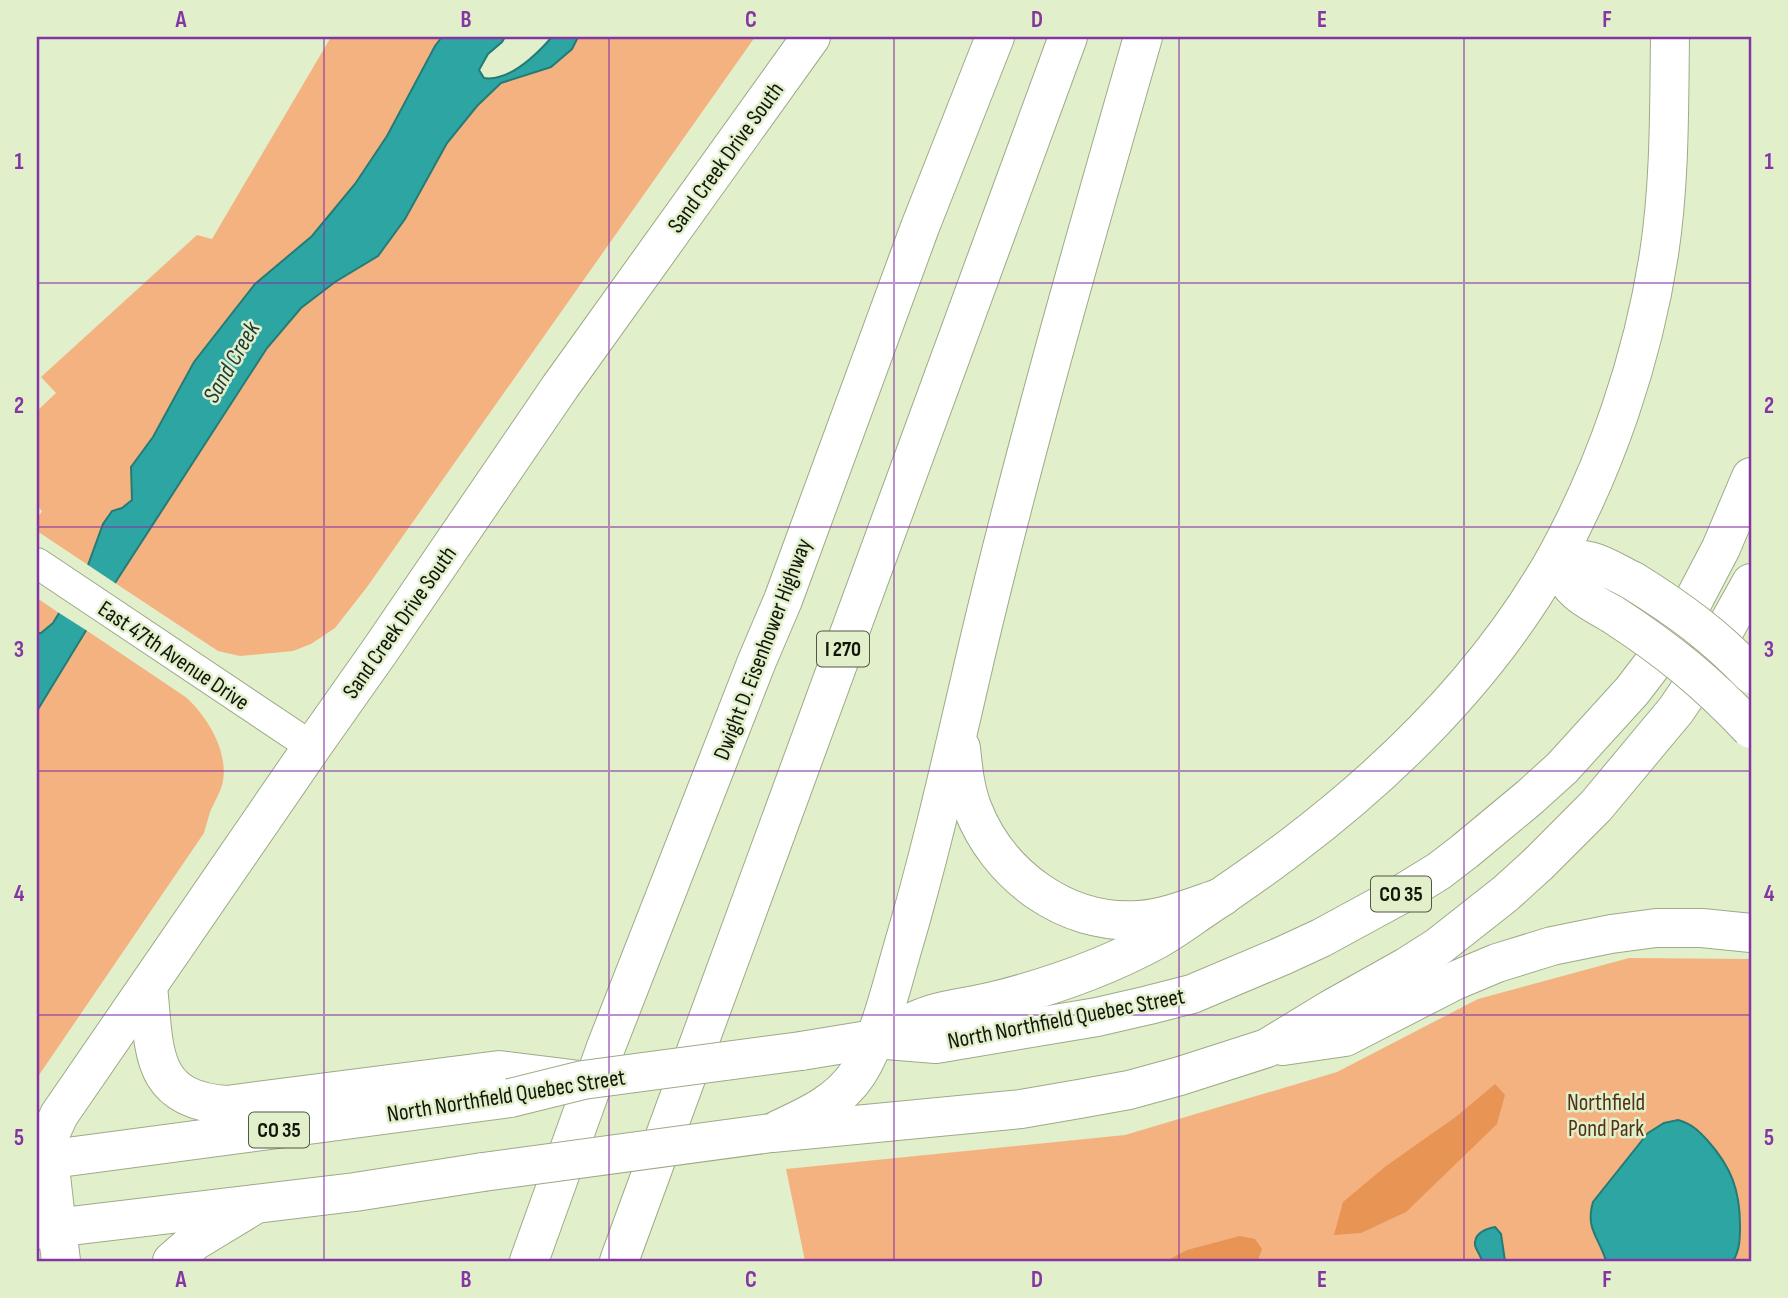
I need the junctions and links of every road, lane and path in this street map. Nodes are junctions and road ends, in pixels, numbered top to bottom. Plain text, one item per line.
1 (811, 37) edge
2 (995, 37) edge
3 (1068, 37) edge
4 (1143, 37) edge
5 (1670, 37) edge
6 (1751, 477) edge
7 (1553, 561) junction
8 (37, 563) edge
9 (1751, 583) edge
10 (1751, 674) edge
11 (959, 729) junction
12 (1751, 729) edge
13 (312, 747) junction
14 (1222, 897) junction
15 (1751, 933) edge
16 (148, 987) junction
17 (874, 1039) junction
18 (1267, 1048) junction
19 (514, 1085) junction
20 (771, 1133) junction
21 (42, 1161) edge
22 (256, 1204) junction
23 (52, 1240) edge
24 (172, 1261) edge
25 (529, 1261) edge
26 (619, 1261) edge

1 - 13 main road, Sand Creek Drive South
2 - 25 main road, Dwight D. Eisenhower Highway
3 - 26 main road, I 270
4 - 11 main road
5 - 7 main road
6 - 17 main road, North Northfield Quebec Street / CO 35
7 - 10 main road, bridge
7 - 12 main road, bridge
7 - 14 main road
8 - 13 street, East 47th Avenue Drive
9 - 18 main road, CO 35
11 - 14 main road
11 - 17 main road
13 - 16 main road, Sand Creek Drive South
14 - 17 main road
15 - 18 main road
16 - 19 main road
16 - 21 main road, Sand Creek Drive South
17 - 19 main road, North Northfield Quebec Street / CO 35, bridge
17 - 20 main road
18 - 20 main road, CO 35
19 - 21 main road, North Northfield Quebec Street / CO 35
20 - 22 main road, CO 35, bridge
21 - 23 main road, Sand Creek Drive South
22 - 23 main road, CO 35
22 - 24 main road

